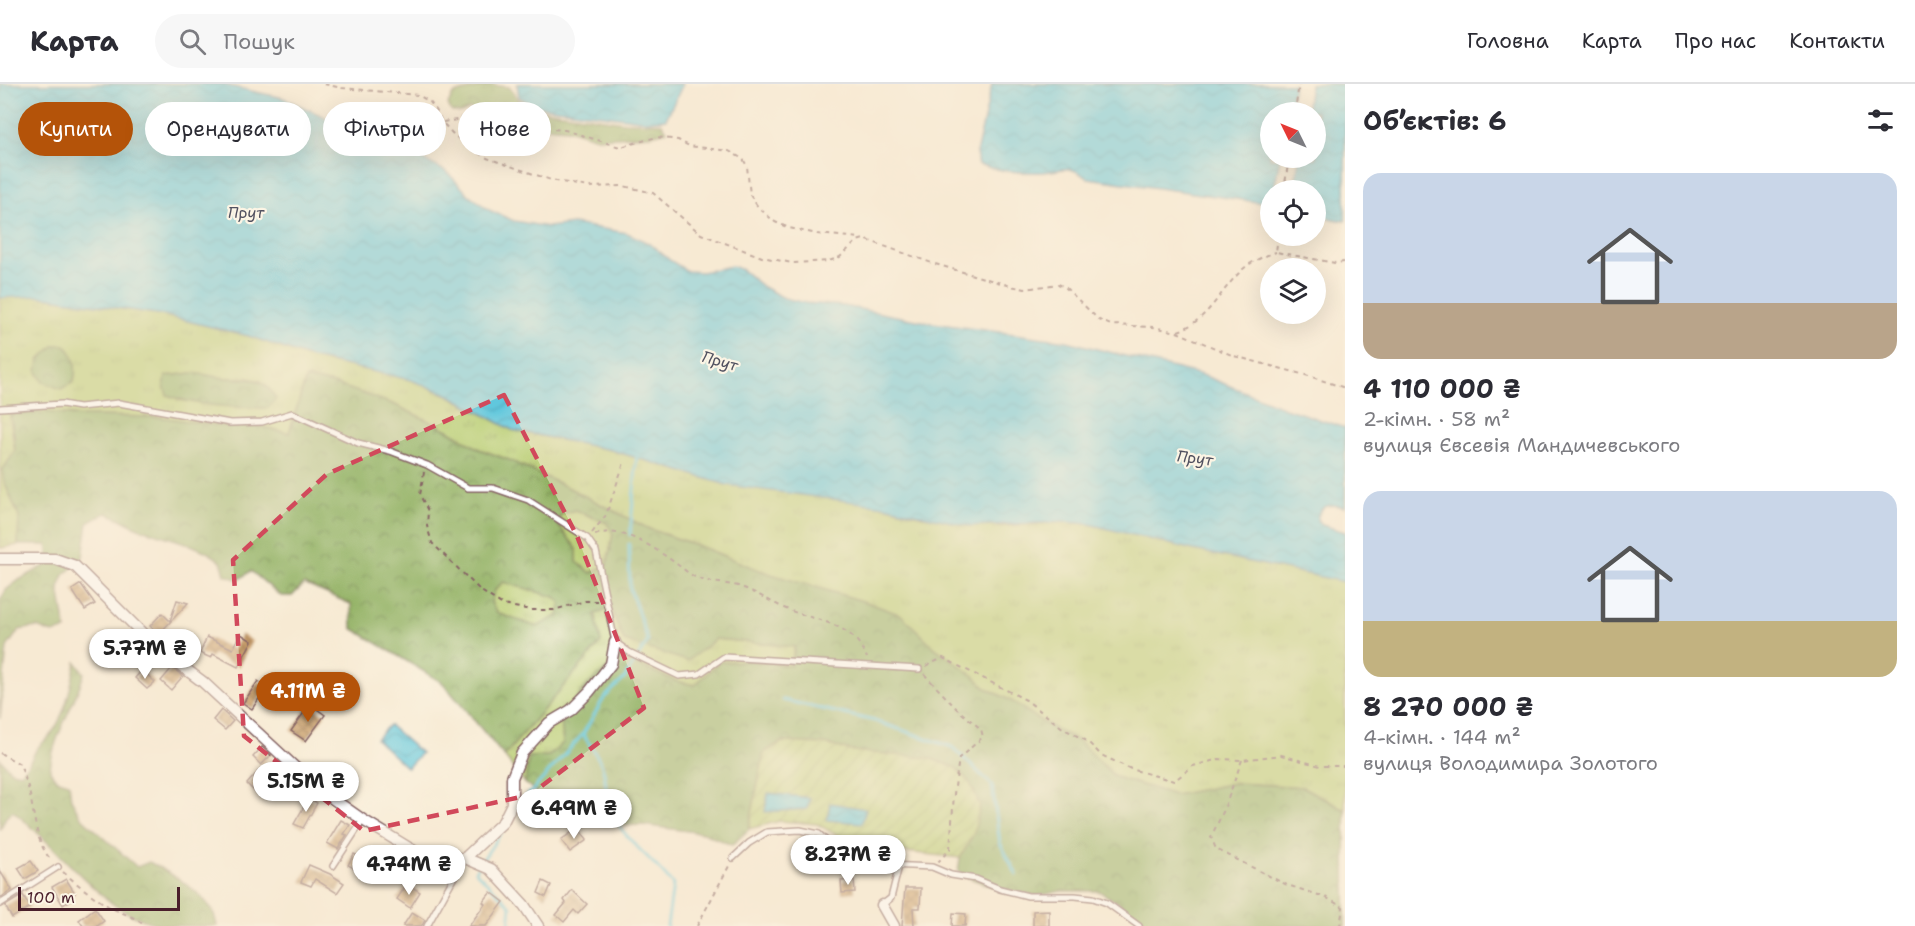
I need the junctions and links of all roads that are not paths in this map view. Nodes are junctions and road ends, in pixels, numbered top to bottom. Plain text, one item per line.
1 (0, 408) edge
2 (0, 560) edge
3 (615, 642) junction
4 (919, 669) road end
5 (363, 820) junction
6 (734, 858) road end
7 (468, 859) junction
8 (333, 866) dead end
9 (899, 866) junction
10 (58, 867) road end
11 (0, 904) edge
12 (882, 905) joint
13 (427, 926) edge
14 (537, 926) edge
15 (894, 926) edge
16 (1139, 926) edge

1 - 3 lane
2 - 5 street
3 - 4 lane
3 - 7 street
5 - 7 street
5 - 8 lane
6 - 9 lane
7 - 13 lane
7 - 14 street
9 - 12 lane
9 - 16 lane
10 - 11 lane
12 - 15 street

